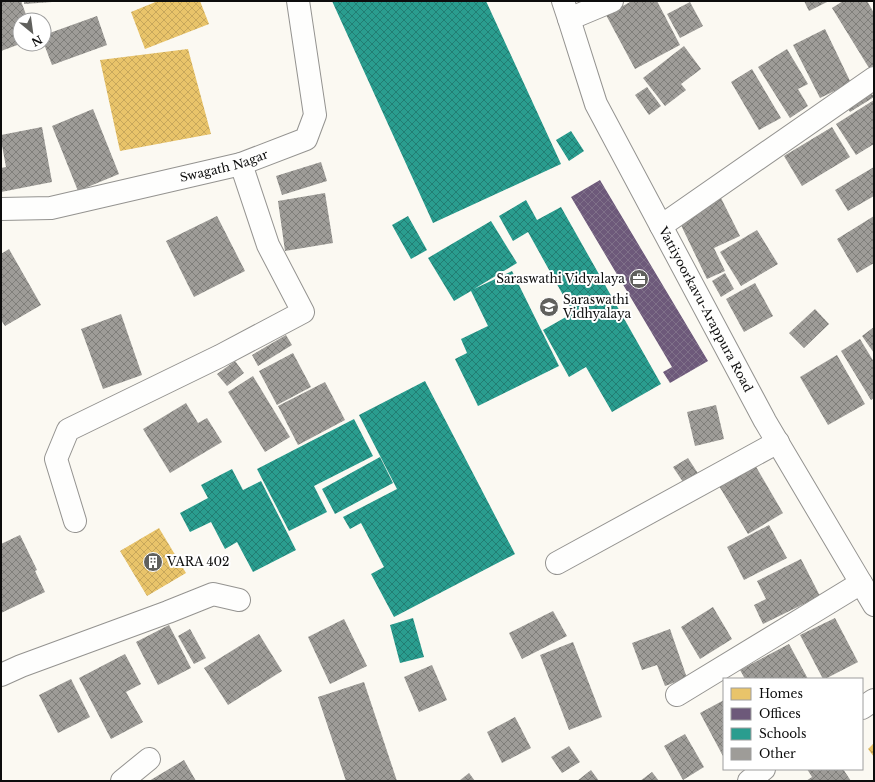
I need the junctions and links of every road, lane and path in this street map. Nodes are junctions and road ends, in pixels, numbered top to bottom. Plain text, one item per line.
1 (298, 1) edge
2 (612, 1) edge
3 (566, 10) edge
4 (874, 78) edge
5 (241, 164) junction
6 (1, 209) edge
7 (661, 226) junction
8 (778, 442) junction
9 (75, 521) dead end
10 (557, 563) dead end
11 (861, 583) junction
12 (239, 600) dead end
13 (874, 605) edge
14 (1, 674) edge
15 (677, 695) dead end
16 (874, 700) edge
17 (863, 707) edge
18 (149, 759) dead end
19 (763, 770) edge
20 (122, 781) edge
21 (749, 781) edge

1 - 5 street, Swagath Nagar
2 - 3 street
3 - 7 street, Vattiyoorkavu-Arappura Road
4 - 7 street
5 - 6 street, Swagath Nagar
5 - 9 street
7 - 8 street, Vattiyoorkavu-Arappura Road
8 - 10 street
8 - 11 street, Vattiyoorkavu-Arappura Road
11 - 13 street, Vattiyoorkavu-Arappura Road
11 - 15 street
12 - 14 street
16 - 17 street
18 - 20 street
19 - 21 street

